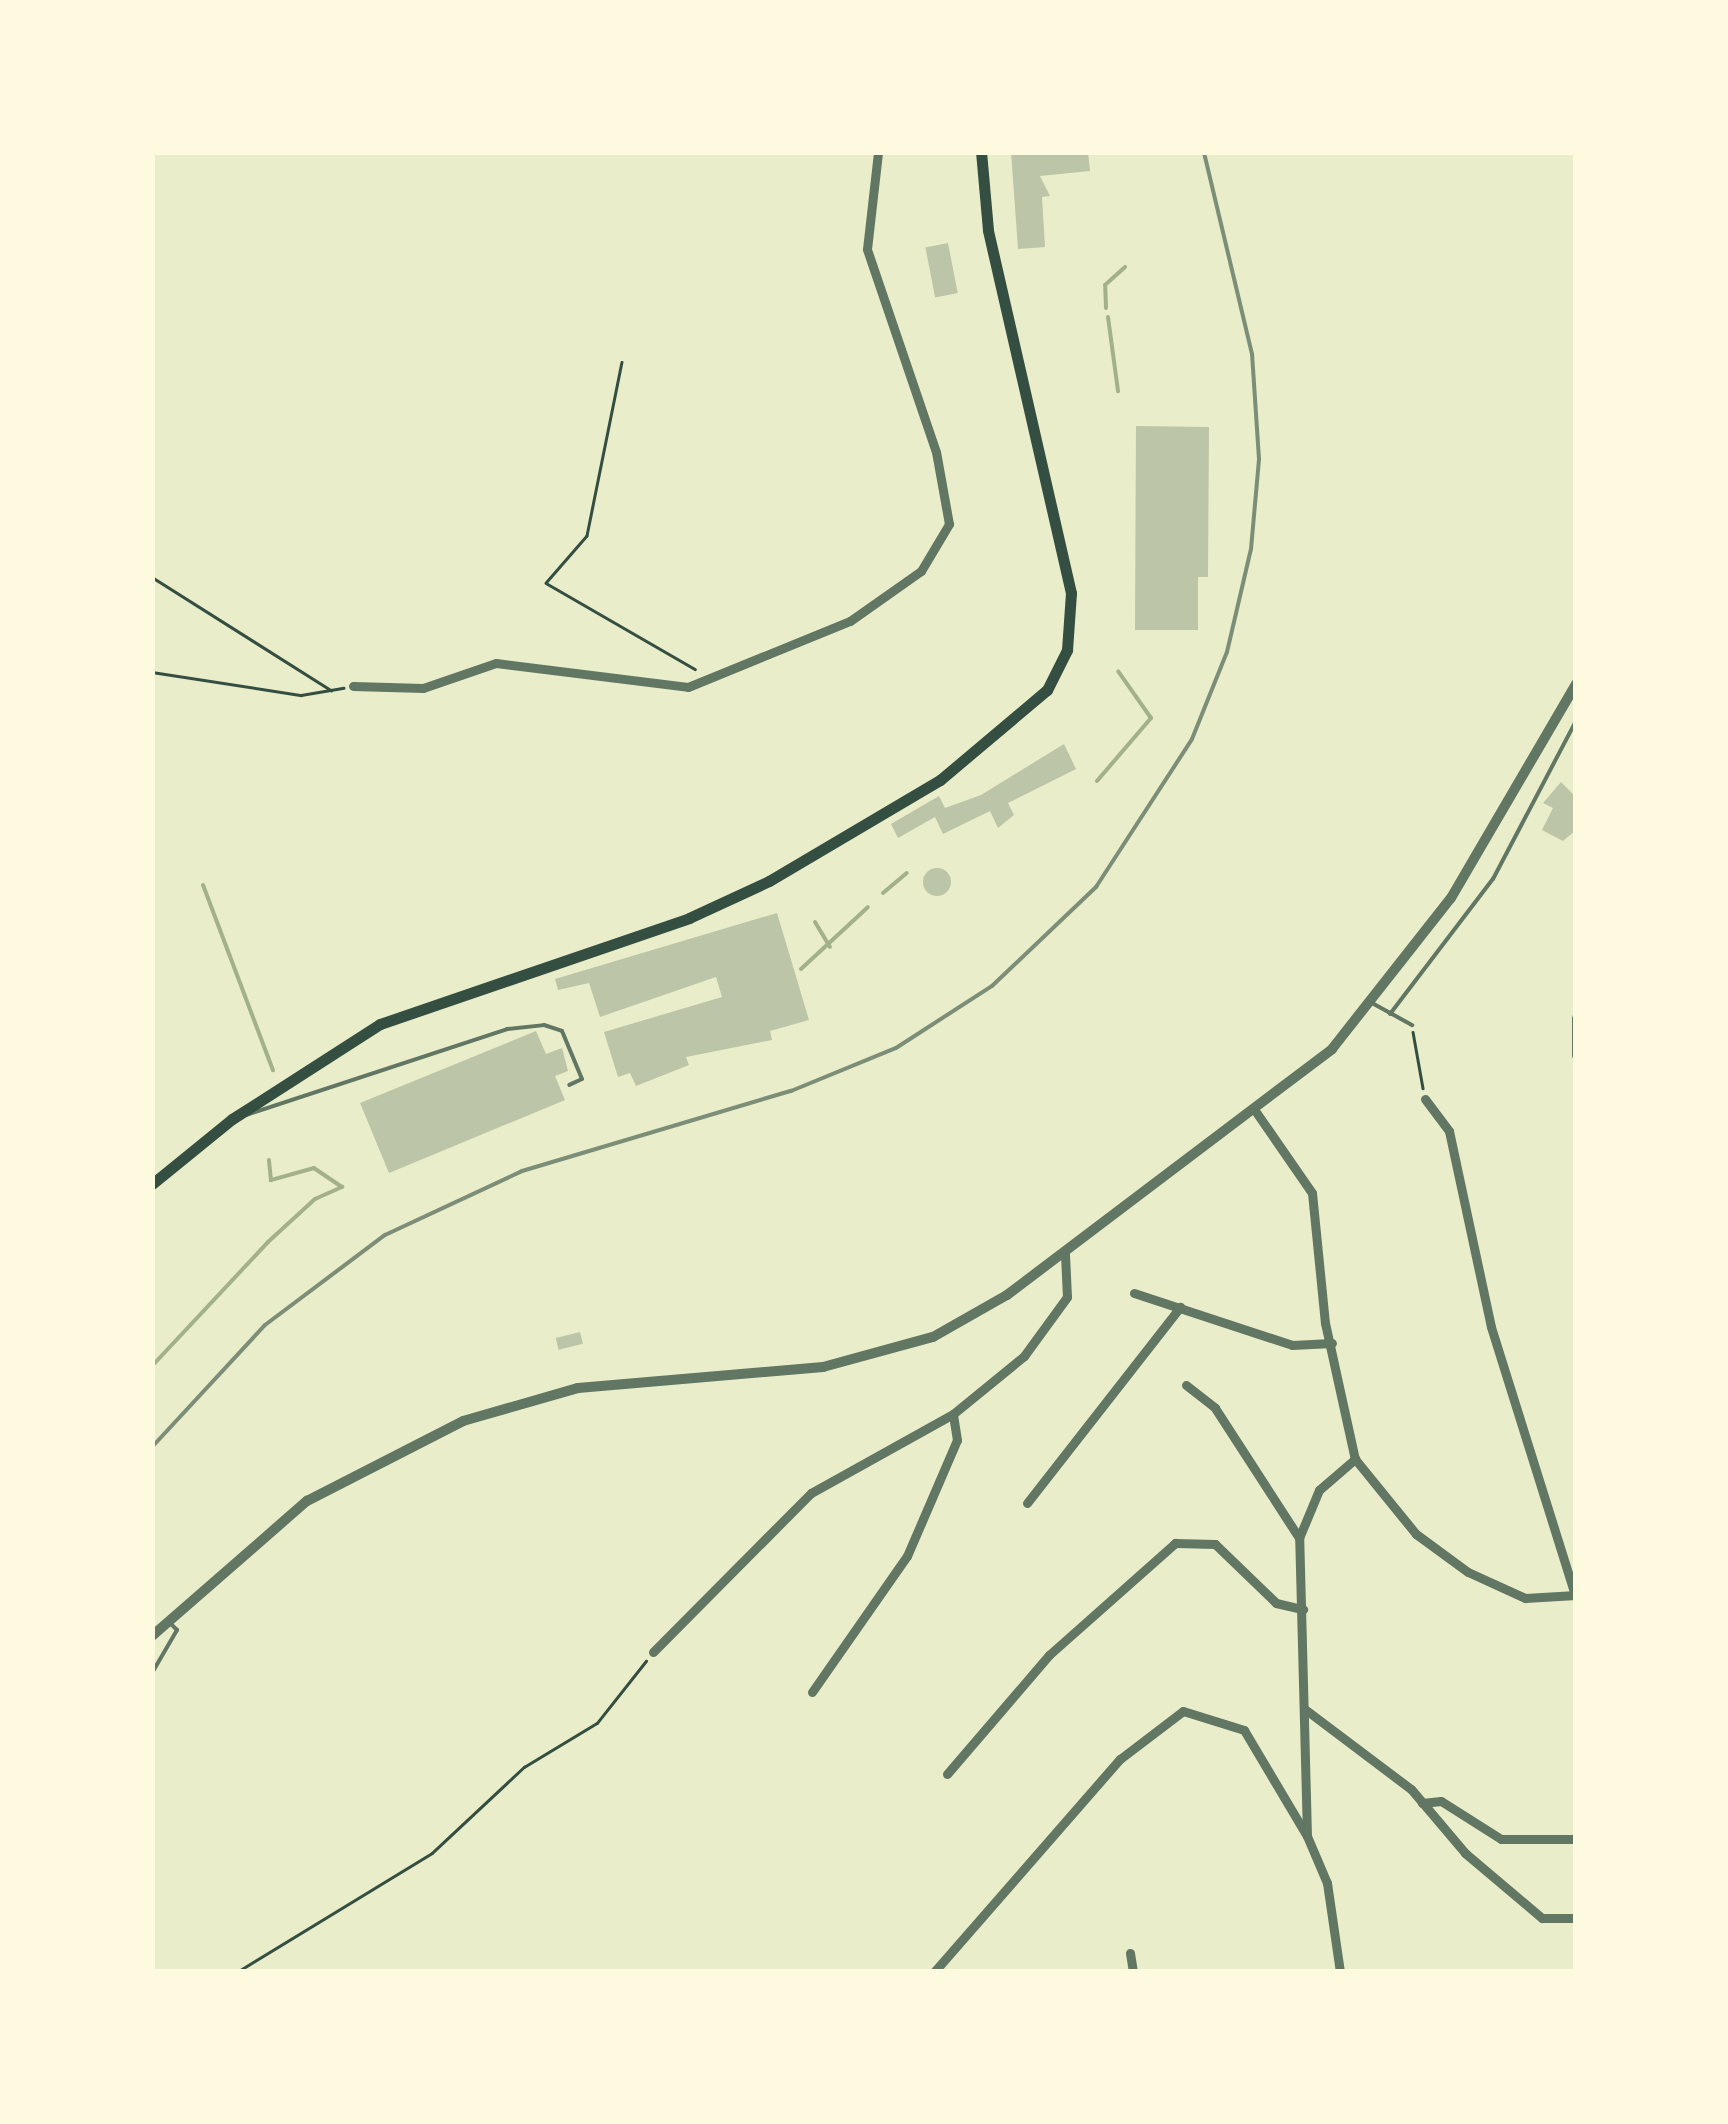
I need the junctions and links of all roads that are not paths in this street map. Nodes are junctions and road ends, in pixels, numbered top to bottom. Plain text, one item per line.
1 (878, 152) edge
2 (981, 152) edge
3 (1576, 684) edge
4 (353, 686) dead end
5 (1575, 723) edge
6 (1372, 1003) junction
7 (1390, 1014) junction
8 (1576, 1018) edge
9 (1412, 1025) road end
10 (1576, 1056) edge
11 (569, 1085) dead end
12 (1425, 1099) road end
13 (1256, 1112) junction
14 (232, 1119) junction
15 (152, 1184) edge
16 (1065, 1254) junction
17 (1134, 1293) dead end
18 (1180, 1308) junction
19 (1332, 1343) junction
20 (1186, 1386) dead end
21 (953, 1414) junction
22 (1355, 1459) junction
23 (1027, 1502) dead end
24 (1299, 1538) junction
25 (1575, 1595) edge
26 (1303, 1609) junction
27 (168, 1620) junction
28 (152, 1636) edge
29 (653, 1652) road end
30 (152, 1674) edge
31 (812, 1692) dead end
32 (1306, 1710) junction
33 (948, 1774) dead end
34 (1422, 1803) junction
35 (1306, 1836) junction
36 (1576, 1839) edge
37 (1576, 1918) edge
38 (1130, 1953) dead end
39 (934, 1972) edge
40 (1133, 1972) edge
41 (1340, 1972) edge

1 - 4 street
2 - 14 main road
3 - 6 street
5 - 7 lane
6 - 7 lane
6 - 13 street
7 - 9 lane
8 - 10 street
11 - 14 lane
12 - 25 street
13 - 16 street
13 - 19 street
14 - 15 main road
16 - 21 street
16 - 27 street
17 - 18 street
18 - 19 street
18 - 23 street
19 - 22 street
20 - 24 street
21 - 29 street
21 - 31 street
22 - 24 street
22 - 25 street
24 - 26 street
26 - 32 street
26 - 33 street
27 - 28 street
27 - 30 lane
32 - 34 street
32 - 35 street
34 - 36 street
34 - 37 street
35 - 39 street
35 - 41 street
38 - 40 street

